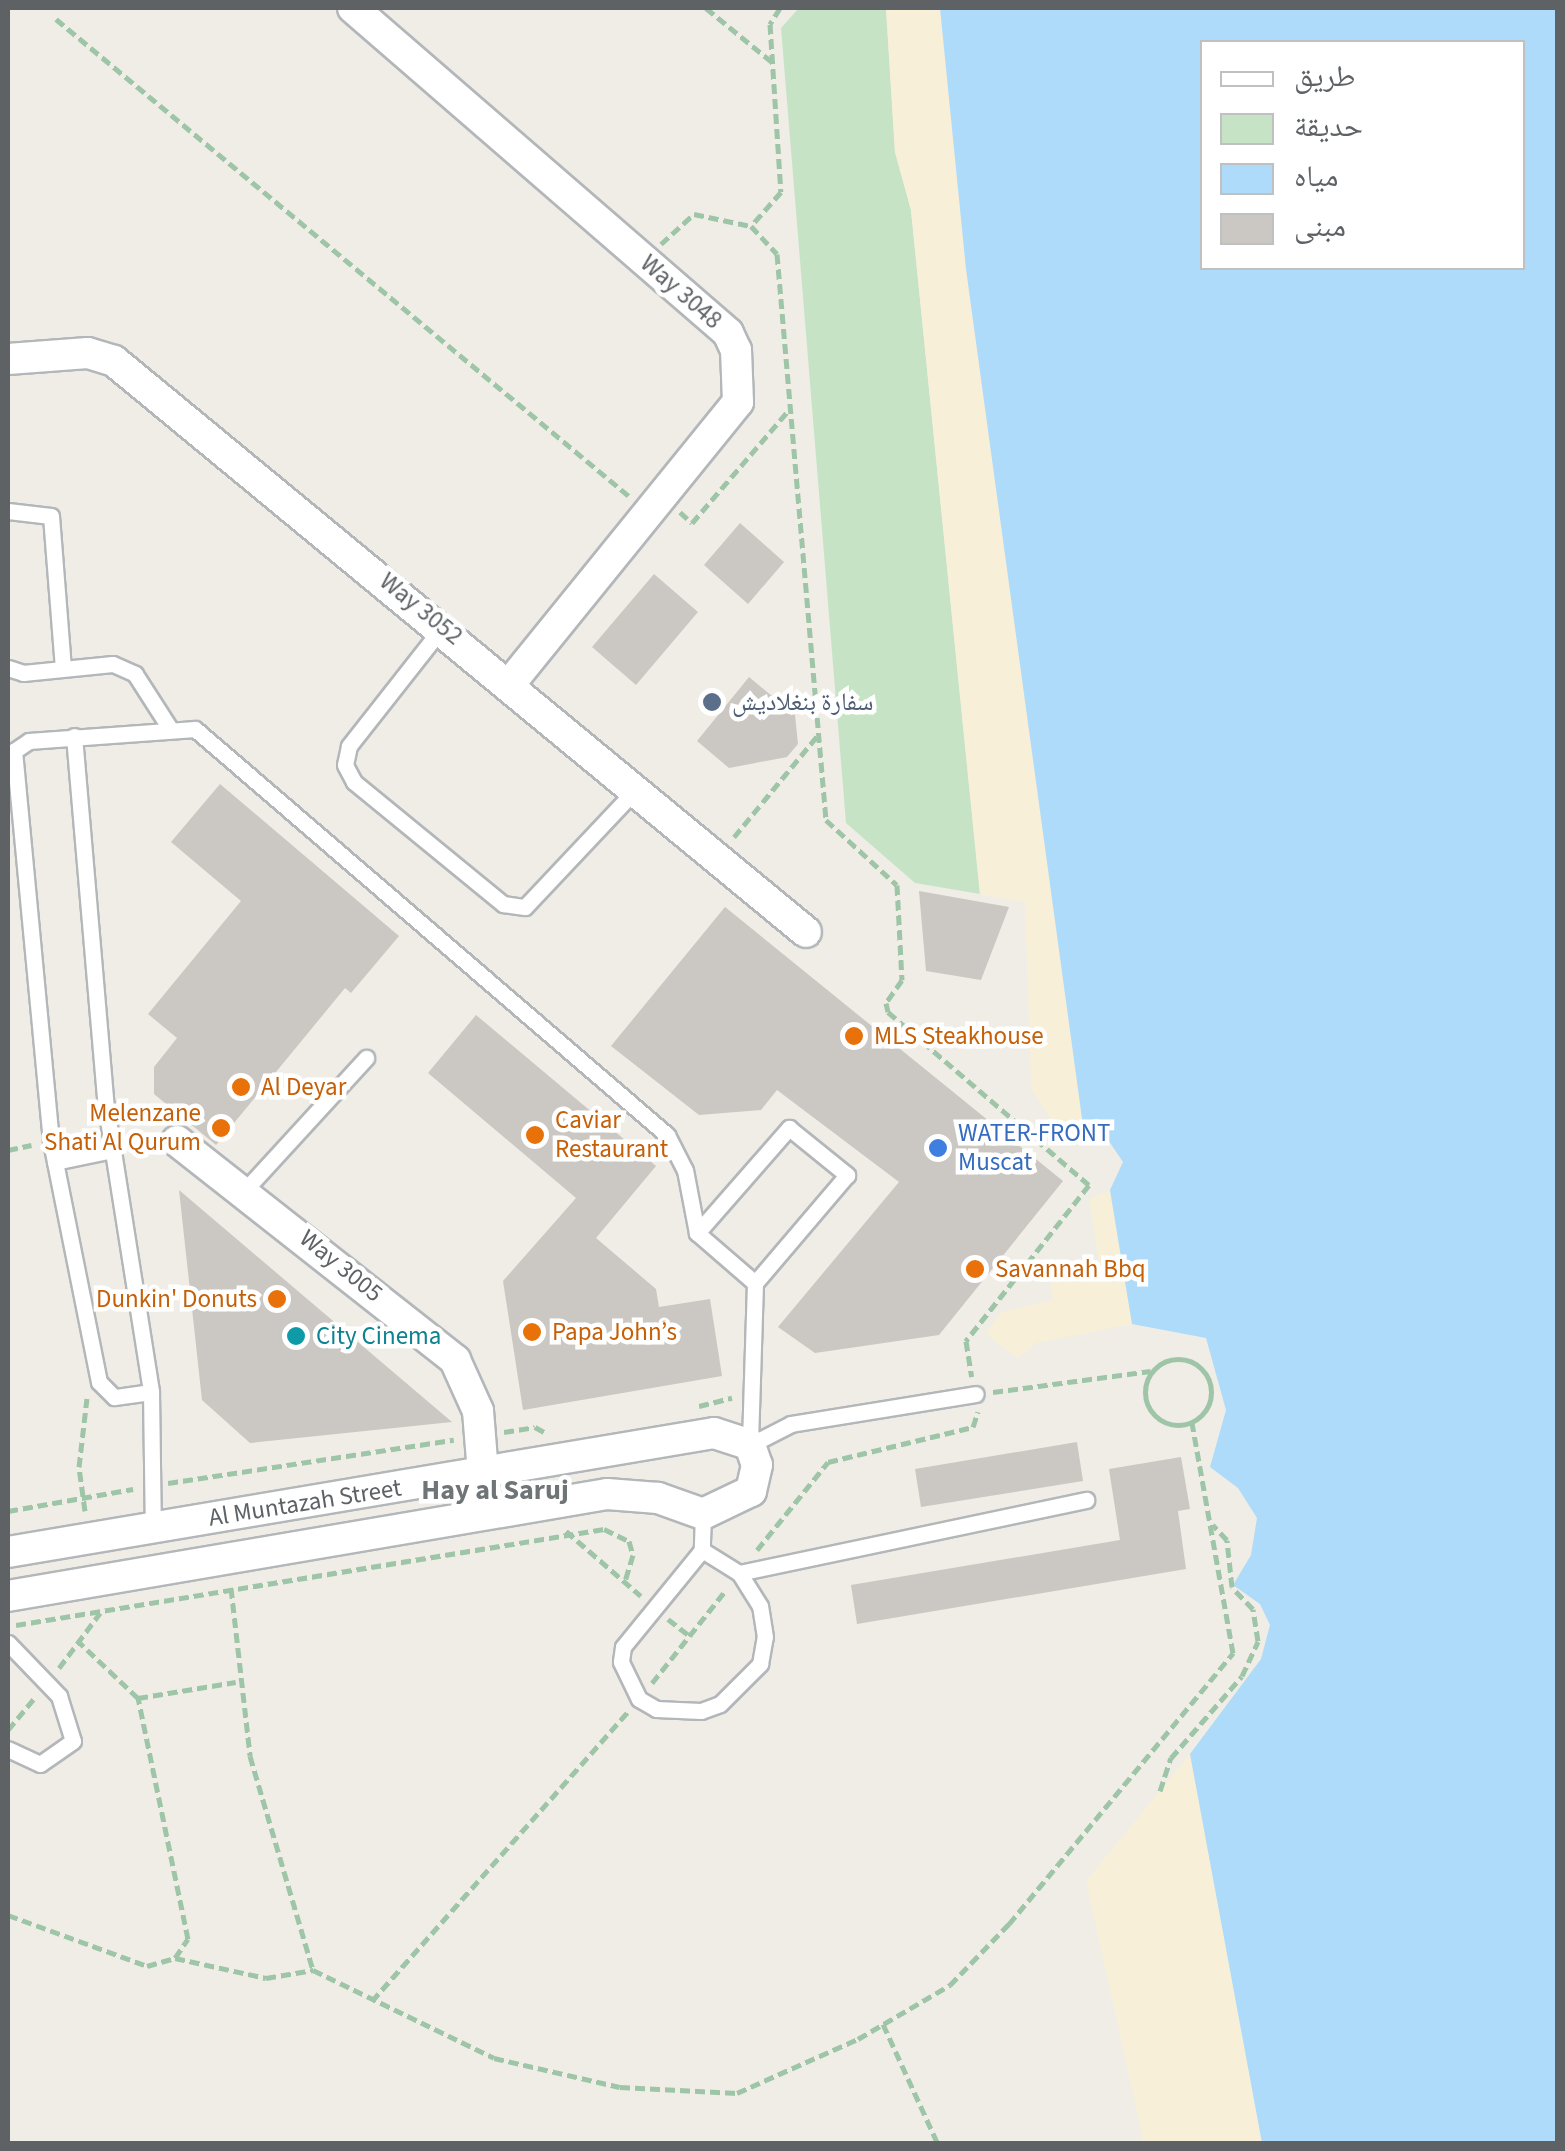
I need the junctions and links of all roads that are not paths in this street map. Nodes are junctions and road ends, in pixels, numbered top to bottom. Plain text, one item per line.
1 (353, 8) edge
2 (8, 359) edge
3 (8, 510) edge
4 (443, 626) junction
5 (8, 668) edge
6 (63, 668) junction
7 (510, 682) junction
8 (169, 727) junction
9 (74, 736) junction
10 (636, 788) junction
11 (806, 932) dead end
12 (366, 1058) dead end
13 (177, 1141) road end
14 (112, 1150) junction
15 (55, 1162) junction
16 (246, 1190) junction
17 (697, 1233) junction
18 (756, 1283) junction
19 (150, 1392) junction
20 (976, 1394) road end
21 (750, 1445) junction
22 (482, 1472) junction
23 (356, 1494) junction
24 (1086, 1500) dead end
25 (703, 1514) junction
26 (468, 1518) junction
27 (153, 1528) junction
28 (363, 1536) junction
29 (702, 1550) junction
30 (8, 1552) edge
31 (739, 1573) junction
32 (8, 1596) edge
33 (8, 1643) edge
34 (8, 1749) edge

1 - 7 street, Way 3048
2 - 4 street, Way 3052
3 - 6 lane
4 - 7 street, Way 3052
4 - 10 lane
5 - 6 lane
6 - 8 lane
7 - 10 street, Way 3052
8 - 9 lane
8 - 17 lane
9 - 14 lane
9 - 15 lane
10 - 11 street, Way 3052
12 - 16 lane
13 - 16 street, Way 3005
14 - 15 lane
14 - 19 lane
15 - 19 lane
16 - 22 street, Way 3005
17 - 18 lane
17 - 18 lane
18 - 21 lane
19 - 27 lane
20 - 21 lane
21 - 22 street, Al Muntazah Street
21 - 25 street
22 - 23 street, Al Muntazah Street
22 - 26 street
23 - 27 street, Al Muntazah Street
23 - 28 street
24 - 31 lane
25 - 26 street, Al Muntazah Street
25 - 29 lane
26 - 28 street, Al Muntazah Street
27 - 30 street, Al Muntazah Street
28 - 32 street, Al Muntazah Street
29 - 31 lane
29 - 31 lane
33 - 34 lane

